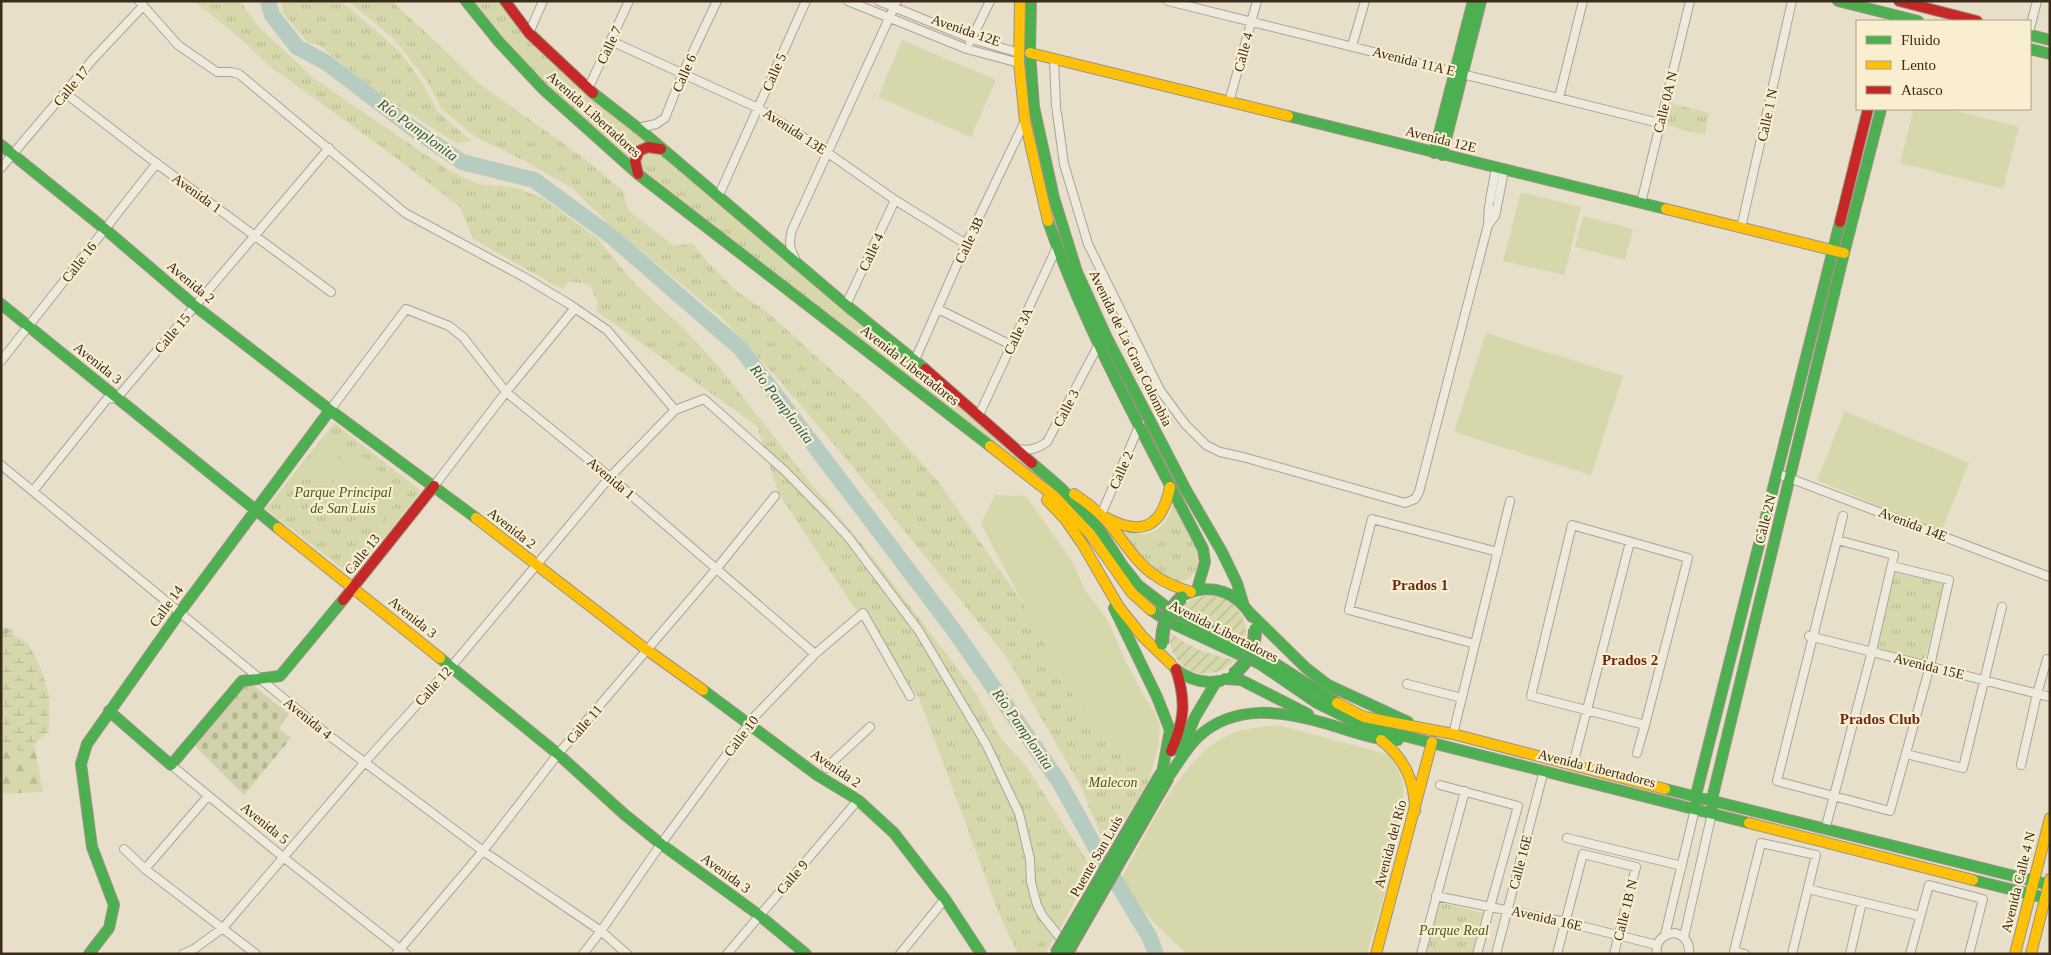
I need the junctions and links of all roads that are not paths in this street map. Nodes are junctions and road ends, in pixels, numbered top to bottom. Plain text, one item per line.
1 (466, 1) edge
2 (505, 1) edge
3 (543, 1) edge
4 (629, 1) edge
5 (717, 1) edge
6 (806, 1) edge
7 (848, 1) edge
8 (879, 1) edge
9 (990, 1) edge
10 (1020, 1) edge
11 (1031, 1) edge
12 (1168, 1) edge
13 (1256, 1) edge
14 (1365, 1) edge
15 (1473, 1) edge
16 (1481, 1) edge
17 (1583, 1) edge
18 (1690, 1) edge
19 (1792, 1) edge
20 (1838, 1) edge
21 (2037, 1) edge
22 (1903, 2) edge
23 (141, 4) edge
24 (896, 5) edge
25 (889, 18) junction
26 (1892, 18) edge
27 (1904, 20) edge
28 (1973, 20) edge
29 (1251, 21) junction
30 (2031, 24) edge
31 (529, 33) junction
32 (2031, 35) edge
33 (972, 39) junction
34 (2050, 40) edge
35 (611, 41) junction
36 (1352, 46) junction
37 (967, 49) junction
38 (2031, 49) edge
39 (2050, 54) edge
40 (1022, 56) junction
41 (1054, 59) junction
42 (1459, 72) junction
43 (682, 75) junction
44 (588, 89) junction
45 (65, 93) junction
46 (1558, 98) junction
47 (1229, 102) junction
48 (758, 108) junction
49 (1868, 110) edge
50 (1881, 110) edge
51 (1026, 121) junction
52 (1659, 123) junction
53 (638, 128) junction
54 (1, 145) edge
55 (329, 148) junction
56 (661, 149) junction
57 (828, 153) junction
58 (13, 154) junction
59 (1438, 154) junction
60 (157, 163) junction
61 (1, 168) edge
62 (1500, 169) junction
63 (639, 175) junction
64 (718, 197) junction
65 (895, 200) junction
66 (1641, 204) junction
67 (1742, 228) junction
68 (106, 229) junction
69 (255, 236) junction
70 (966, 244) junction
71 (1057, 246) junction
72 (1832, 250) junction
73 (1844, 253) junction
74 (800, 266) junction
75 (331, 292) dead end
76 (1, 304) edge
77 (846, 305) junction
78 (195, 306) junction
79 (575, 308) junction
80 (406, 309) joint
81 (938, 309) junction
82 (29, 326) junction
83 (1011, 344) junction
84 (1098, 344) junction
85 (915, 360) junction
86 (1, 361) edge
87 (506, 392) junction
88 (117, 398) junction
89 (330, 410) junction
90 (675, 410) junction
91 (979, 415) junction
92 (1140, 424) junction
93 (1017, 449) junction
94 (1013, 464) junction
95 (1, 465) edge
96 (1776, 473) junction
97 (610, 477) junction
98 (1790, 477) junction
99 (434, 486) junction
100 (1170, 487) junction
101 (1062, 488) junction
102 (33, 491) junction
103 (775, 496) dead end
104 (1510, 501) dead end
105 (256, 510) junction
106 (1101, 515) junction
107 (1843, 516) dead end
108 (1837, 540) junction
109 (1630, 542) junction
110 (1759, 544) junction
111 (1773, 548) junction
112 (1498, 552) junction
113 (536, 566) junction
114 (1892, 566) junction
115 (717, 568) junction
116 (1099, 574) junction
117 (2050, 577) edge
118 (353, 588) junction
119 (1190, 593) junction
120 (1246, 607) junction
121 (2002, 607) dead end
122 (180, 612) junction
123 (1812, 636) junction
124 (1475, 644) junction
125 (647, 650) junction
126 (1872, 652) junction
127 (815, 654) junction
128 (1730, 657) junction
129 (2047, 660) dead end
130 (1745, 661) junction
131 (1173, 666) junction
132 (1930, 666) junction
133 (451, 667) junction
134 (258, 678) junction
135 (1225, 679) junction
136 (1984, 680) junction
137 (1407, 684) dead end
138 (2037, 694) junction
139 (910, 696) dead end
140 (2050, 697) edge
141 (1462, 698) junction
142 (1587, 710) junction
143 (110, 711) junction
144 (750, 724) junction
145 (1328, 724) junction
146 (1644, 726) junction
147 (870, 727) dead end
148 (1419, 727) junction
149 (1453, 734) junction
150 (1417, 739) junction
151 (1381, 740) junction
152 (1432, 742) junction
153 (1637, 753) dead end
154 (558, 754) junction
155 (1906, 754) junction
156 (365, 762) junction
157 (1573, 764) junction
158 (171, 765) junction
159 (2021, 766) dead end
160 (826, 768) dead end
161 (1544, 770) junction
162 (1165, 775) junction
163 (1440, 784) dead end
164 (1465, 791) junction
165 (1696, 795) junction
166 (208, 796) junction
167 (1834, 796) junction
168 (858, 800) junction
169 (1712, 800) junction
170 (1695, 810) junction
171 (1415, 811) junction
172 (1712, 813) junction
173 (2050, 818) edge
174 (1825, 830) junction
175 (1566, 838) dead end
176 (661, 844) junction
177 (124, 848) dead end
178 (483, 851) junction
179 (283, 857) junction
180 (1682, 866) junction
181 (145, 869) junction
182 (2034, 881) junction
183 (2049, 883) edge
184 (1808, 889) junction
185 (2031, 894) junction
186 (1436, 896) junction
187 (2047, 898) edge
188 (945, 899) junction
189 (1862, 902) junction
190 (1490, 906) junction
191 (1508, 909) junction
192 (759, 916) junction
193 (1920, 916) junction
194 (1565, 922) junction
195 (223, 928) junction
196 (602, 931) junction
197 (1619, 935) junction
198 (1665, 935) junction
199 (1684, 937) junction
200 (1657, 945) junction
201 (401, 952) edge
202 (89, 954) edge
203 (184, 954) edge
204 (256, 954) edge
205 (583, 954) edge
206 (627, 954) edge
207 (727, 954) edge
208 (806, 954) edge
209 (900, 954) edge
210 (981, 954) edge
211 (1056, 954) edge
212 (1066, 954) edge
213 (1073, 954) edge
214 (1376, 954) edge
215 (1422, 954) edge
216 (1477, 954) edge
217 (1496, 954) edge
218 (1557, 954) edge
219 (1614, 954) edge
220 (1657, 954) edge
221 (1689, 954) edge
222 (1746, 954) edge
223 (1792, 954) edge
224 (1850, 954) edge
225 (1910, 954) edge
226 (1969, 954) edge
227 (2015, 954) edge
228 (2031, 954) edge

1 - 63 main road, Avenida Libertadores
2 - 31 main road, Avenida Libertadores
3 - 31 street
4 - 35 street, Calle 7
5 - 43 street, Calle 6
6 - 48 street, Calle 5
7 - 25 street, Avenida 12E
8 - 24 street, Avenida 12E
9 - 33 street
10 - 40 main road, Avenida de La Gran Colombia
11 - 40 main road, Avenida de La Gran Colombia
12 - 29 street, Avenida 11A E
13 - 29 street, Calle 4
14 - 36 street
15 - 42 main road
16 - 42 main road
17 - 46 street
18 - 52 street, Calle 0A N
19 - 67 street, Calle 1 N
20 - 26 main road
21 - 30 street
22 - 26 main road
22 - 27 main road
22 - 28 main road
23 - 45 street, Calle 17
23 - 55 street
24 - 25 street
24 - 33 street, Avenida 12E
25 - 37 street, Avenida 12E
25 - 57 street
26 - 27 main road
29 - 36 street, Avenida 11A E
29 - 47 street, Calle 4
31 - 44 main road, Avenida Libertadores
32 - 34 main road
33 - 37 street
33 - 40 street, Avenida 12E
35 - 43 street, Avenida 13E
35 - 44 street, Calle 7
36 - 42 street, Avenida 11A E
37 - 40 street, Avenida 12E
38 - 39 main road
40 - 41 main road, Avenida 12E
40 - 51 main road, Avenida de La Gran Colombia
40 - 120 main road, Avenida de La Gran Colombia
41 - 47 main road, Avenida 12E
41 - 62 street
42 - 46 street, Avenida 11A E
42 - 59 main road
43 - 48 street, Avenida 13E
43 - 53 street, Calle 6
44 - 53 main road, Avenida Libertadores
45 - 58 street, Calle 17
45 - 60 street, Avenida 1
46 - 52 street, Avenida 11A E
47 - 59 main road, Avenida 12E
48 - 57 street, Avenida 13E
48 - 64 street, Calle 5
49 - 72 main road, Calle 2N
50 - 73 main road, Calle 2N
51 - 70 street, Calle 3B
51 - 71 main road, Avenida de La Gran Colombia
52 - 66 street, Calle 0A N
53 - 56 main road, Avenida Libertadores
54 - 58 main road, Avenida 2
55 - 69 street, Calle 15
55 - 79 street
56 - 63 main road
56 - 64 main road, Avenida Libertadores
57 - 65 street, Avenida 13E
57 - 74 street
58 - 61 street, Calle 17
58 - 68 main road, Avenida 2
59 - 62 main road, Avenida 12E
60 - 68 street, Calle 16
60 - 69 street, Avenida 1
62 - 66 main road, Avenida 12E
63 - 94 main road, Avenida Libertadores
64 - 74 main road, Avenida Libertadores
65 - 70 street, Avenida 13E
65 - 77 street, Calle 4
66 - 67 main road, Avenida 12E
67 - 72 main road, Avenida 12E
68 - 78 main road, Avenida 2
68 - 82 street, Calle 16
69 - 75 street, Avenida 1
69 - 78 street, Calle 15
70 - 81 street, Calle 3B
71 - 83 street, Calle 3A
71 - 84 main road, Avenida de La Gran Colombia
72 - 73 main road, Avenida 12E
72 - 96 main road, Calle 2N
73 - 98 main road, Calle 2N
74 - 77 main road, Avenida Libertadores
76 - 82 main road, Avenida 3
77 - 85 main road, Avenida Libertadores
78 - 88 street, Calle 15
78 - 89 main road, Avenida 2
79 - 87 street, Calle 13
79 - 90 street
80 - 87 street, Avenida 1
80 - 89 street, Calle 14
81 - 83 street
81 - 85 street, Calle 3B
82 - 86 street, Calle 16
82 - 88 main road, Avenida 3
83 - 91 street, Calle 3A
84 - 92 main road, Avenida de La Gran Colombia
84 - 93 street, Calle 3
85 - 91 main road, Avenida Libertadores
87 - 97 street, Avenida 1
87 - 99 street, Calle 13
88 - 102 street, Calle 15
88 - 105 main road, Avenida 3
89 - 99 main road, Avenida 2
89 - 105 main road, Calle 14
90 - 97 street, Calle 12
90 - 213 street
91 - 93 main road, Avenida Libertadores
92 - 100 main road, Avenida de La Gran Colombia
92 - 106 street, Calle 2
93 - 101 main road, Avenida Libertadores
94 - 116 main road
94 - 150 main road, Avenida Libertadores
95 - 102 street, Avenida 4
96 - 98 street, Avenida 14E
96 - 110 main road, Calle 2N
97 - 113 street, Calle 12
97 - 115 street, Avenida 1
98 - 111 main road, Calle 2N
98 - 117 street, Avenida 14E
99 - 113 main road, Avenida 2
99 - 118 main road, Calle 13
100 - 106 main road
100 - 119 main road, Avenida de La Gran Colombia
101 - 106 main road
101 - 148 main road, Avenida Libertadores
102 - 122 street, Avenida 4
103 - 115 street, Calle 11
104 - 112 street
105 - 118 main road, Avenida 3
105 - 122 main road, Calle 14
106 - 119 main road
107 - 108 street
108 - 114 street
108 - 123 street
109 - 142 street
109 - 142 street
109 - 146 street
110 - 111 main road
110 - 128 main road, Calle 2N
111 - 130 main road, Calle 2N
112 - 124 street
112 - 124 street
113 - 125 main road, Avenida 2
113 - 133 street, Calle 12
114 - 126 street
114 - 132 street
115 - 125 street, Calle 11
115 - 127 street, Avenida 1
116 - 131 main road
116 - 162 main road
118 - 133 main road, Avenida 3
118 - 134 main road, Calle 13
119 - 120 main road
119 - 131 main road, bridge
120 - 135 main road, bridge
120 - 148 main road
121 - 136 street
122 - 134 street, Avenida 4
122 - 143 main road, Calle 14
123 - 126 street, Avenida 15E
123 - 167 street
124 - 141 street
125 - 144 main road, Avenida 2
125 - 154 street, Calle 11
126 - 132 street, Avenida 15E
126 - 167 street
127 - 139 street, Calle 10
127 - 144 street, Calle 10
128 - 130 main road
128 - 165 main road, Calle 2N
129 - 138 street
130 - 169 main road, Calle 2N
131 - 135 main road
131 - 162 main road
132 - 136 street, Avenida 15E
132 - 155 street
133 - 154 main road, Avenida 3
133 - 156 street, Calle 12
134 - 156 street, Avenida 4
134 - 158 main road, Calle 13
135 - 145 main road
135 - 162 main road
136 - 138 street, Avenida 15E
136 - 155 street
137 - 141 street
138 - 140 street, Avenida 15E
138 - 159 street
141 - 149 street
142 - 146 street
142 - 157 street
143 - 158 main road, Avenida 5
143 - 202 main road, Calle 14
144 - 168 main road, Avenida 2
144 - 176 street, Calle 10
145 - 151 main road
145 - 162 main road
146 - 153 street
147 - 160 street
148 - 149 main road, Avenida Libertadores
149 - 157 main road, Avenida Libertadores
150 - 151 main road
150 - 152 main road, Avenida Libertadores
151 - 171 main road
152 - 161 main road, Avenida Libertadores
152 - 171 main road, Avenida del Río
154 - 176 main road, Avenida 3
154 - 178 street, Calle 11
155 - 167 street
156 - 178 street, Avenida 4
156 - 179 street, Calle 12
157 - 165 main road, Avenida Libertadores
158 - 166 street, Avenida 5
161 - 170 main road, Avenida Libertadores
161 - 191 street, Calle 16E
162 - 211 main road, Puente San Luís, bridge
162 - 212 main road, Puente San Luís, bridge
163 - 164 street
164 - 186 street
164 - 190 street
165 - 169 main road, Avenida Libertadores
165 - 170 main road, Calle 2N
166 - 179 street, Avenida 5
166 - 181 street
167 - 174 street
168 - 188 main road, Avenida 2
168 - 192 street, Calle 9
169 - 172 main road, Calle 2N
169 - 174 main road, Avenida Libertadores
170 - 172 main road, Avenida Libertadores
170 - 180 street, Calle 2N
171 - 214 main road, Avenida del Río
172 - 185 main road, Avenida Libertadores
172 - 199 street, Calle 2N
173 - 182 main road, Avenida Calle 4 N
174 - 182 main road, Avenida Libertadores
175 - 180 street
176 - 192 main road, Avenida 3
176 - 196 street, Calle 10
177 - 181 street
178 - 196 street, Avenida 4
178 - 201 street, Calle 11
179 - 195 street, Calle 12
179 - 201 street, Avenida 5
180 - 198 street, Calle 2N
181 - 195 street
182 - 183 main road, Avenida Libertadores
182 - 185 main road, Avenida Calle 4 N
183 - 187 main road
184 - 189 street
184 - 222 street
184 - 223 street
185 - 187 main road, Avenida Libertadores
185 - 227 main road, Avenida Calle 4 N
186 - 190 street, Avenida 16E
186 - 215 street
187 - 228 main road
188 - 209 street
188 - 210 main road, Avenida 2
189 - 193 street
189 - 224 street
190 - 191 street, Avenida 16E
190 - 216 street
191 - 194 street, Avenida 16E
191 - 217 street, Calle 16E
192 - 207 street, Calle 9
192 - 208 main road, Avenida 3
193 - 225 street
193 - 226 street
194 - 197 street, Avenida 16E
194 - 197 street, Calle 1B N
194 - 218 street
195 - 203 street, Calle 12
195 - 204 street
196 - 205 street, Calle 10
196 - 206 street, Avenida 4
197 - 200 street, Avenida 16E
197 - 219 street, Calle 1B N
198 - 199 street
198 - 200 street
199 - 221 street
200 - 220 street

